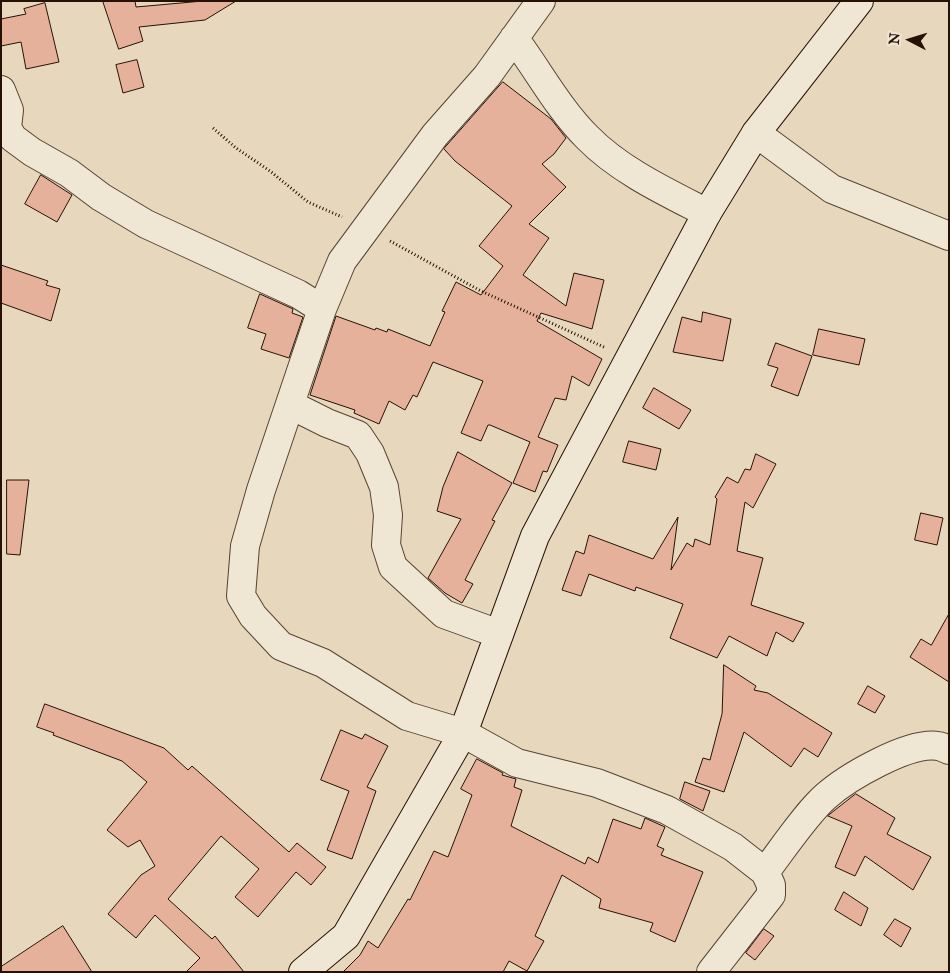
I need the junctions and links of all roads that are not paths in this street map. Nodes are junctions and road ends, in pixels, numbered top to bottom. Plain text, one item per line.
1 (541, 1) edge
2 (859, 1) edge
3 (514, 38) junction
4 (1, 90) edge
5 (756, 133) junction
6 (707, 213) junction
7 (949, 236) edge
8 (322, 309) junction
9 (291, 405) junction
10 (499, 634) junction
11 (463, 733) junction
12 (949, 750) edge
13 (765, 872) junction
14 (302, 972) edge
15 (711, 972) edge

1 - 3 street
2 - 5 street
3 - 6 street
3 - 8 street
4 - 8 street
5 - 6 street
5 - 7 street
6 - 10 street
8 - 9 street
9 - 10 street
9 - 11 street
10 - 11 street
11 - 13 street
11 - 14 street
12 - 13 street
13 - 15 street

